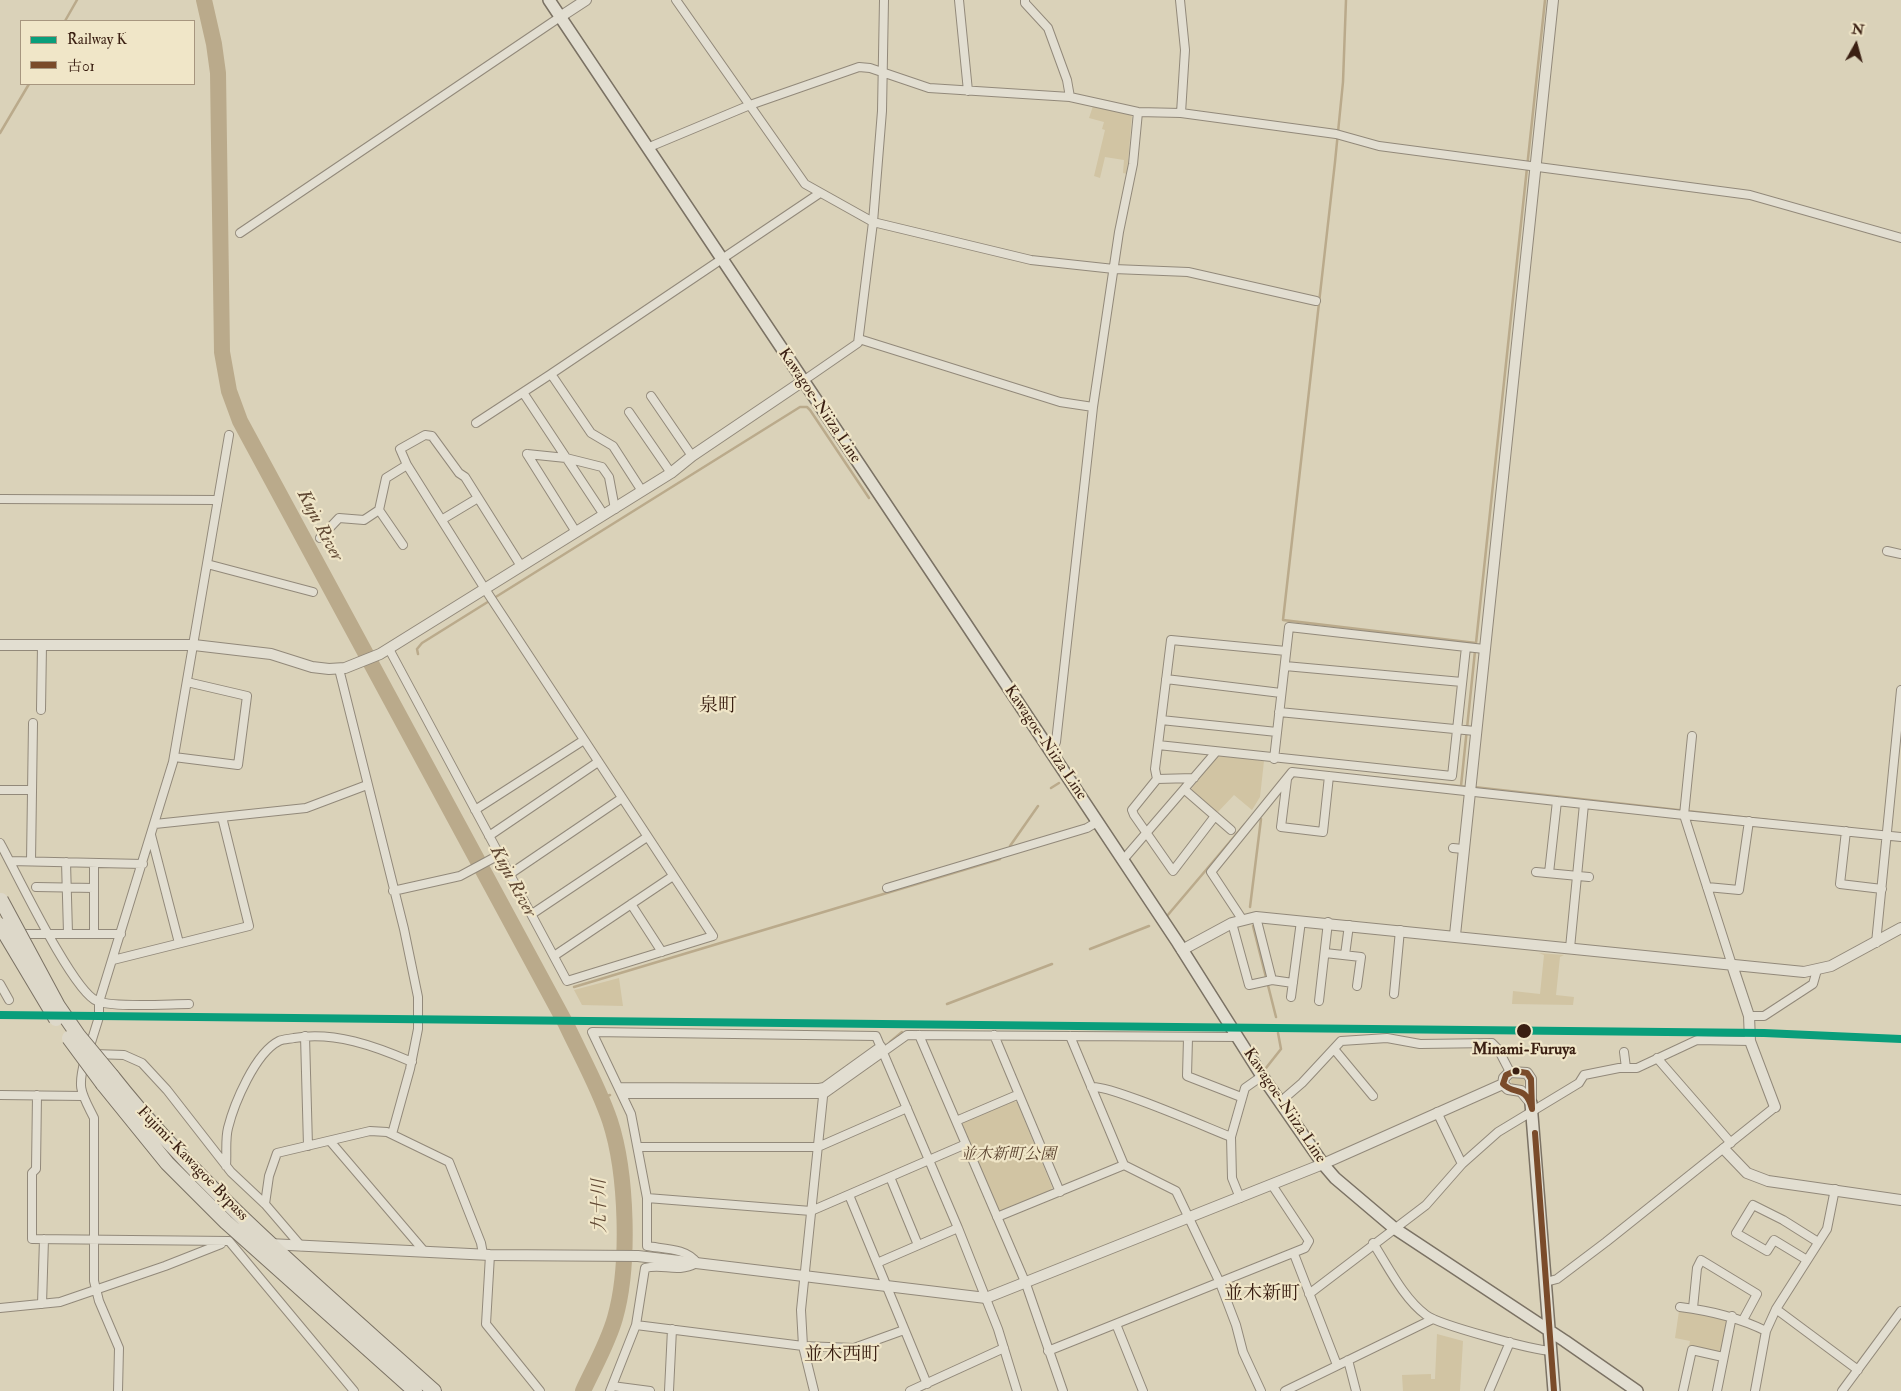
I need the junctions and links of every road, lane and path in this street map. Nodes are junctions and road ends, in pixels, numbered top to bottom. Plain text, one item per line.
1 (549, 0) edge
2 (586, 0) edge
3 (676, 0) edge
4 (884, 0) edge
5 (959, 0) edge
6 (1025, 0) edge
7 (1180, 0) edge
8 (1553, 0) edge
9 (560, 17) junction
10 (882, 73) junction
11 (968, 91) junction
12 (1070, 97) junction
13 (750, 105) junction
14 (1138, 112) junction
15 (1180, 113) junction
16 (647, 148) junction
17 (1535, 167) junction
18 (820, 193) junction
19 (872, 222) junction
20 (240, 233) dead end
21 (1901, 238) edge
22 (721, 261) junction
23 (1114, 269) junction
24 (1316, 301) dead end
25 (859, 339) junction
26 (551, 374) junction
27 (803, 381) junction
28 (524, 394) junction
29 (652, 396) dead end
30 (1093, 407) junction
31 (629, 412) dead end
32 (476, 423) dead end
33 (229, 435) dead end
34 (692, 456) junction
35 (566, 458) junction
36 (407, 465) junction
37 (671, 473) junction
38 (642, 492) junction
39 (478, 498) junction
40 (0, 499) edge
41 (218, 500) junction
42 (615, 509) junction
43 (380, 510) junction
44 (604, 516) junction
45 (443, 519) junction
46 (576, 532) junction
47 (320, 538) dead end
48 (403, 545) dead end
49 (1886, 551) dead end
50 (1901, 554) edge
51 (207, 564) junction
52 (521, 566) junction
53 (485, 589) junction
54 (313, 592) dead end
55 (0, 645) edge
56 (42, 645) junction
57 (194, 645) junction
58 (1466, 647) junction
59 (1484, 649) junction
60 (384, 651) junction
61 (1286, 651) junction
62 (1285, 666) junction
63 (338, 669) junction
64 (1166, 679) junction
65 (187, 682) junction
66 (1462, 682) junction
67 (1901, 690) edge
68 (1281, 693) junction
69 (41, 710) dead end
70 (1279, 712) junction
71 (1161, 720) junction
72 (33, 723) dead end
73 (1457, 729) junction
74 (1475, 731) junction
75 (1277, 732) junction
76 (1692, 736) dead end
77 (584, 740) junction
78 (1158, 745) junction
79 (1899, 750) edge
80 (1216, 752) junction
81 (1051, 753) junction
82 (174, 757) junction
83 (1274, 759) junction
84 (598, 762) junction
85 (1894, 775) junction
86 (1329, 776) junction
87 (1194, 778) junction
88 (1157, 779) junction
89 (1287, 779) junction
90 (1901, 780) edge
91 (368, 785) junction
92 (0, 790) edge
93 (32, 790) junction
94 (1185, 790) junction
95 (1469, 791) junction
96 (622, 798) junction
97 (1557, 801) junction
98 (1584, 804) junction
99 (475, 810) junction
100 (1684, 815) junction
101 (222, 816) junction
102 (1215, 816) junction
103 (1749, 821) junction
104 (1098, 822) junction
105 (154, 824) junction
106 (1231, 830) dead end
107 (1846, 832) junction
108 (1147, 834) junction
109 (1887, 834) junction
110 (151, 835) junction
111 (489, 836) junction
112 (648, 837) junction
113 (1901, 837) edge
114 (0, 843) edge
115 (499, 854) junction
116 (1122, 860) junction
117 (10, 861) junction
118 (31, 861) junction
119 (66, 862) junction
120 (94, 862) junction
121 (142, 864) junction
122 (1536, 872) dead end
123 (1550, 873) junction
124 (510, 874) junction
125 (673, 876) junction
126 (1577, 876) junction
127 (1589, 877) dead end
128 (36, 887) dead end
129 (67, 887) junction
130 (1707, 887) junction
131 (94, 888) junction
132 (887, 888) dead end
133 (1882, 889) junction
134 (393, 891) junction
135 (0, 898) edge
136 (631, 904) junction
137 (532, 914) junction
138 (1256, 917) junction
139 (1237, 921) junction
140 (1301, 921) junction
141 (1328, 922) junction
142 (1349, 924) junction
143 (0, 925) edge
144 (1901, 928) edge
145 (1400, 930) junction
146 (0, 933) edge
147 (68, 933) junction
148 (94, 933) junction
149 (49, 934) junction
150 (121, 934) junction
151 (1455, 935) junction
152 (1876, 943) junction
153 (180, 944) junction
154 (1570, 948) junction
155 (1182, 950) junction
156 (662, 952) junction
157 (1325, 952) junction
158 (1345, 955) junction
159 (554, 956) junction
160 (112, 960) junction
161 (1732, 965) junction
162 (1817, 970) junction
163 (1272, 980) junction
164 (1293, 983) junction
165 (0, 984) edge
166 (1357, 986) dead end
167 (1394, 994) dead end
168 (1291, 997) dead end
169 (9, 1000) dead end
170 (1319, 1001) dead end
171 (99, 1002) junction
172 (188, 1004) dead end
173 (1749, 1016) junction
174 (919, 1035) junction
175 (994, 1035) junction
176 (305, 1036) junction
177 (1070, 1036) junction
178 (1238, 1037) junction
179 (1188, 1038) junction
180 (1750, 1041) junction
181 (1334, 1049) junction
182 (882, 1050) junction
183 (1624, 1052) dead end
184 (87, 1054) junction
185 (1657, 1058) junction
186 (412, 1062) junction
187 (1626, 1068) junction
188 (1510, 1072) junction
189 (1529, 1075) junction
190 (1262, 1076) junction
191 (107, 1080) junction
192 (1502, 1084) junction
193 (1091, 1087) junction
194 (620, 1091) junction
195 (824, 1091) junction
196 (1522, 1091) junction
197 (0, 1095) edge
198 (37, 1095) junction
199 (1017, 1095) junction
200 (83, 1096) junction
201 (1373, 1096) dead end
202 (1241, 1097) junction
203 (1280, 1102) junction
204 (1531, 1107) junction
205 (907, 1108) junction
206 (1775, 1108) joint
207 (1437, 1112) junction
208 (956, 1121) junction
209 (392, 1134) junction
210 (1231, 1137) junction
211 (330, 1141) junction
212 (966, 1144) junction
213 (308, 1146) junction
214 (1728, 1146) junction
215 (638, 1147) junction
216 (818, 1147) junction
217 (930, 1160) junction
218 (1323, 1164) junction
219 (1462, 1164) junction
220 (1124, 1165) junction
221 (226, 1166) junction
222 (890, 1177) junction
223 (1272, 1185) junction
224 (1835, 1189) junction
225 (1060, 1192) junction
226 (849, 1195) junction
227 (647, 1198) junction
228 (1240, 1198) junction
229 (1901, 1200) edge
230 (265, 1204) junction
231 (811, 1211) junction
232 (997, 1217) junction
233 (1187, 1219) junction
234 (958, 1228) junction
235 (1394, 1228) junction
236 (44, 1239) junction
237 (93, 1240) junction
238 (229, 1241) junction
239 (1818, 1242) junction
240 (250, 1243) junction
241 (1373, 1243) junction
242 (271, 1245) junction
243 (918, 1245) junction
244 (302, 1246) junction
245 (424, 1252) junction
246 (1294, 1254) junction
247 (486, 1255) junction
248 (1807, 1260) junction
249 (697, 1263) junction
250 (877, 1263) junction
251 (805, 1276) junction
252 (1546, 1282) junction
253 (1220, 1283) junction
254 (1026, 1284) junction
255 (886, 1286) junction
256 (95, 1289) junction
257 (1309, 1294) junction
258 (986, 1298) junction
259 (42, 1304) junction
260 (1680, 1307) dead end
261 (0, 1308) edge
262 (1692, 1308) junction
263 (1776, 1309) junction
264 (1901, 1311) edge
265 (1732, 1316) junction
266 (1433, 1318) junction
267 (1743, 1320) junction
268 (1116, 1324) junction
269 (636, 1325) junction
270 (672, 1329) junction
271 (904, 1330) junction
272 (1549, 1330) junction
273 (1766, 1331) junction
274 (1510, 1342) junction
275 (803, 1346) junction
276 (1004, 1348) junction
277 (1048, 1351) junction
278 (1551, 1351) junction
279 (1723, 1357) junction
280 (1348, 1360) junction
281 (1337, 1365) junction
282 (1858, 1370) junction
283 (927, 1384) junction
284 (611, 1389) edge
285 (118, 1391) edge
286 (354, 1391) edge
287 (415, 1391) edge
288 (434, 1391) edge
289 (540, 1391) edge
290 (650, 1391) edge
291 (669, 1391) edge
292 (814, 1391) edge
293 (910, 1391) edge
294 (1017, 1391) edge
295 (1063, 1391) edge
296 (1143, 1391) edge
297 (1261, 1391) edge
298 (1285, 1391) edge
299 (1356, 1391) edge
300 (1489, 1391) edge
301 (1554, 1391) edge
302 (1636, 1391) edge
303 (1684, 1391) edge
304 (1717, 1391) edge
305 (1755, 1391) edge
306 (1842, 1391) edge

1 - 9 main road, Kawagoe-Niiza Line
2 - 9 street
3 - 13 street
4 - 10 street
5 - 11 street
6 - 12 street
7 - 15 street
8 - 17 street
9 - 16 main road, Kawagoe-Niiza Line
9 - 20 street
10 - 11 street
10 - 13 street
10 - 19 street
11 - 12 street
12 - 14 street
13 - 16 street
13 - 18 street
14 - 15 street
14 - 23 street
15 - 17 street
16 - 22 main road, Kawagoe-Niiza Line
17 - 21 street
17 - 59 street
18 - 19 street
18 - 22 street
19 - 23 street
19 - 25 street
22 - 26 street
22 - 27 main road, Kawagoe-Niiza Line
23 - 24 street
23 - 30 street
25 - 27 street
25 - 30 street
26 - 28 street
26 - 38 street
27 - 34 street
27 - 81 main road, Kawagoe-Niiza Line
28 - 32 street
28 - 35 street
29 - 34 street
30 - 81 street
31 - 37 street
33 - 41 street
34 - 37 street
35 - 42 street
35 - 44 street
35 - 46 street
36 - 39 street
36 - 43 street
36 - 45 street
37 - 38 street
38 - 42 street
39 - 45 street
39 - 52 street
40 - 41 street
41 - 51 street
42 - 44 street
43 - 47 street
43 - 48 street
44 - 46 street
45 - 53 street
46 - 52 street
49 - 50 street
51 - 54 street
51 - 57 street
52 - 53 street
53 - 60 street
53 - 77 street
55 - 56 street
56 - 57 street
56 - 69 street
57 - 63 street
57 - 65 street
58 - 59 street
58 - 61 street
58 - 66 street
59 - 74 street
60 - 63 street
60 - 99 street
61 - 62 street
61 - 64 street
62 - 66 street
62 - 68 street
63 - 91 street
64 - 68 street
64 - 71 street
65 - 82 street
65 - 82 street
66 - 73 street
67 - 79 street
68 - 70 street
70 - 73 street
70 - 75 street
71 - 75 street
71 - 78 street
72 - 93 street
73 - 74 street
73 - 83 street
74 - 95 street
75 - 83 street
76 - 100 street
77 - 84 street
77 - 99 street
78 - 80 street
78 - 88 street
79 - 85 street
80 - 83 street
80 - 87 street
81 - 104 main road, Kawagoe-Niiza Line
82 - 105 street
84 - 96 street
84 - 111 street
85 - 90 street
85 - 109 street
86 - 89 street
86 - 89 street
86 - 95 street
87 - 88 street
87 - 94 street
88 - 108 street
89 - 139 street
91 - 101 street
91 - 134 street
92 - 93 street
93 - 118 street
94 - 102 street
94 - 108 street
95 - 97 street
95 - 151 street
96 - 112 street
96 - 124 street
97 - 98 street
97 - 123 street
98 - 100 street
98 - 126 street
99 - 111 street
100 - 103 street
100 - 130 street
101 - 105 street
101 - 153 street
102 - 106 street
102 - 108 street
103 - 107 street
103 - 130 street
104 - 116 main road, Kawagoe-Niiza Line
104 - 132 street
105 - 110 street
107 - 109 street
107 - 133 street
108 - 116 street
109 - 113 street
109 - 133 street
110 - 121 street
110 - 153 street
111 - 115 street
112 - 125 street
112 - 137 street
114 - 117 street
115 - 124 street
115 - 134 street
116 - 155 main road, Kawagoe-Niiza Line
117 - 118 street
117 - 149 street
118 - 119 street
119 - 120 street
119 - 129 street
120 - 121 street
120 - 131 street
121 - 150 street
122 - 123 street
123 - 126 street
124 - 137 street
125 - 136 street
125 - 156 street
126 - 127 street
126 - 154 street
128 - 129 street
129 - 131 street
129 - 147 street
130 - 161 street
131 - 148 street
133 - 152 street
134 - 186 street
135 - 191 highway, Fujimi-Kawagoe Bypass, bridge
136 - 156 street
136 - 159 street
137 - 159 street
138 - 139 street
138 - 140 street
138 - 163 street
139 - 155 street
139 - 163 street
140 - 141 street
140 - 164 street
141 - 142 street
141 - 157 street
142 - 145 street
142 - 158 street
143 - 191 highway, Fujimi-Kawagoe Bypass, bridge
144 - 152 street
145 - 151 street
145 - 167 street
146 - 149 street
147 - 148 street
147 - 149 street
148 - 150 street
149 - 171 street
150 - 160 street
151 - 154 street
152 - 162 street
153 - 160 street
154 - 161 street
155 - 178 main road, Kawagoe-Niiza Line
156 - 159 street
157 - 158 street
157 - 170 street
158 - 166 street
160 - 171 street
161 - 162 street
161 - 173 street
162 - 173 street
163 - 164 street
164 - 168 street
165 - 169 street
171 - 172 street
171 - 184 street
173 - 180 street
174 - 175 street
174 - 182 street
174 - 208 street
175 - 177 street
175 - 199 street
176 - 186 street
176 - 213 street
176 - 221 street
177 - 179 street
177 - 193 street
178 - 179 street
178 - 190 main road, Kawagoe-Niiza Line
179 - 202 street
180 - 185 street
180 - 206 street
181 - 188 street
181 - 201 street
181 - 203 street
182 - 194 street
182 - 195 street
182 - 205 street
183 - 187 street
184 - 200 street
184 - 221 street
185 - 187 street
185 - 214 street
186 - 209 street
187 - 204 street
188 - 189 street
188 - 192 street
189 - 196 street
189 - 204 street
190 - 202 street
190 - 203 main road, Kawagoe-Niiza Line
191 - 240 highway, Fujimi-Kawagoe Bypass
191 - 242 highway, Fujimi-Kawagoe Bypass
192 - 196 street
192 - 207 street
193 - 210 street
193 - 220 street
194 - 195 street
194 - 215 street
195 - 216 street
196 - 204 street
197 - 198 street
198 - 200 street
198 - 236 street
199 - 208 street
199 - 225 street
200 - 237 street
202 - 210 street
203 - 218 main road, Kawagoe-Niiza Line
204 - 219 street
204 - 252 main road
205 - 216 street
205 - 217 street
206 - 214 street
207 - 218 street
207 - 219 street
208 - 212 street
209 - 211 street
209 - 247 street
210 - 228 street
211 - 213 street
211 - 245 street
212 - 217 street
212 - 232 street
213 - 230 street
214 - 224 street
214 - 252 street
215 - 216 street
215 - 227 street
216 - 231 street
217 - 222 street
217 - 234 street
218 - 223 street
218 - 235 main road, Kawagoe-Niiza Line
219 - 235 street
220 - 225 street
220 - 233 street
221 - 230 street
222 - 226 street
222 - 243 street
223 - 228 street
223 - 246 street
224 - 229 street
224 - 239 street
225 - 232 street
226 - 231 street
226 - 250 street
227 - 231 street
227 - 249 street
228 - 233 street
230 - 244 street
231 - 251 street
232 - 254 street
233 - 253 street
233 - 254 street
234 - 243 street
234 - 258 street
235 - 241 street
235 - 272 main road, Kawagoe-Niiza Line
236 - 237 street
236 - 259 street
237 - 238 street
237 - 256 street
238 - 240 street
238 - 256 street
238 - 286 street
239 - 248 street
239 - 248 street
240 - 242 street
240 - 287 highway, Fujimi-Kawagoe Bypass
241 - 257 street
241 - 266 street
242 - 244 street
242 - 288 highway, Fujimi-Kawagoe Bypass
243 - 250 street
244 - 245 street
245 - 247 street
246 - 253 street
246 - 257 street
247 - 249 street
247 - 289 street
248 - 263 street
249 - 251 street
249 - 269 street
250 - 255 street
251 - 255 street
251 - 275 street
252 - 272 main road
253 - 268 street
253 - 297 street
254 - 258 street
254 - 277 street
255 - 258 street
255 - 271 street
256 - 259 street
256 - 285 street
257 - 281 street
258 - 276 street
259 - 261 street
260 - 262 street
262 - 265 street
262 - 267 street
263 - 273 street
263 - 282 street
264 - 282 street
265 - 267 street
265 - 279 street
266 - 274 street
266 - 280 street
267 - 273 street
268 - 277 street
268 - 296 street
269 - 270 street
269 - 284 street
270 - 275 street
270 - 291 street
271 - 275 street
271 - 283 street
272 - 278 main road
272 - 302 main road, Kawagoe-Niiza Line
273 - 305 street
274 - 278 street
274 - 300 street
275 - 292 street
276 - 283 street
276 - 294 street
277 - 295 street
278 - 301 main road
279 - 303 street
279 - 304 street
280 - 281 street
280 - 299 street
281 - 298 street
282 - 306 street
283 - 293 street
284 - 290 street

